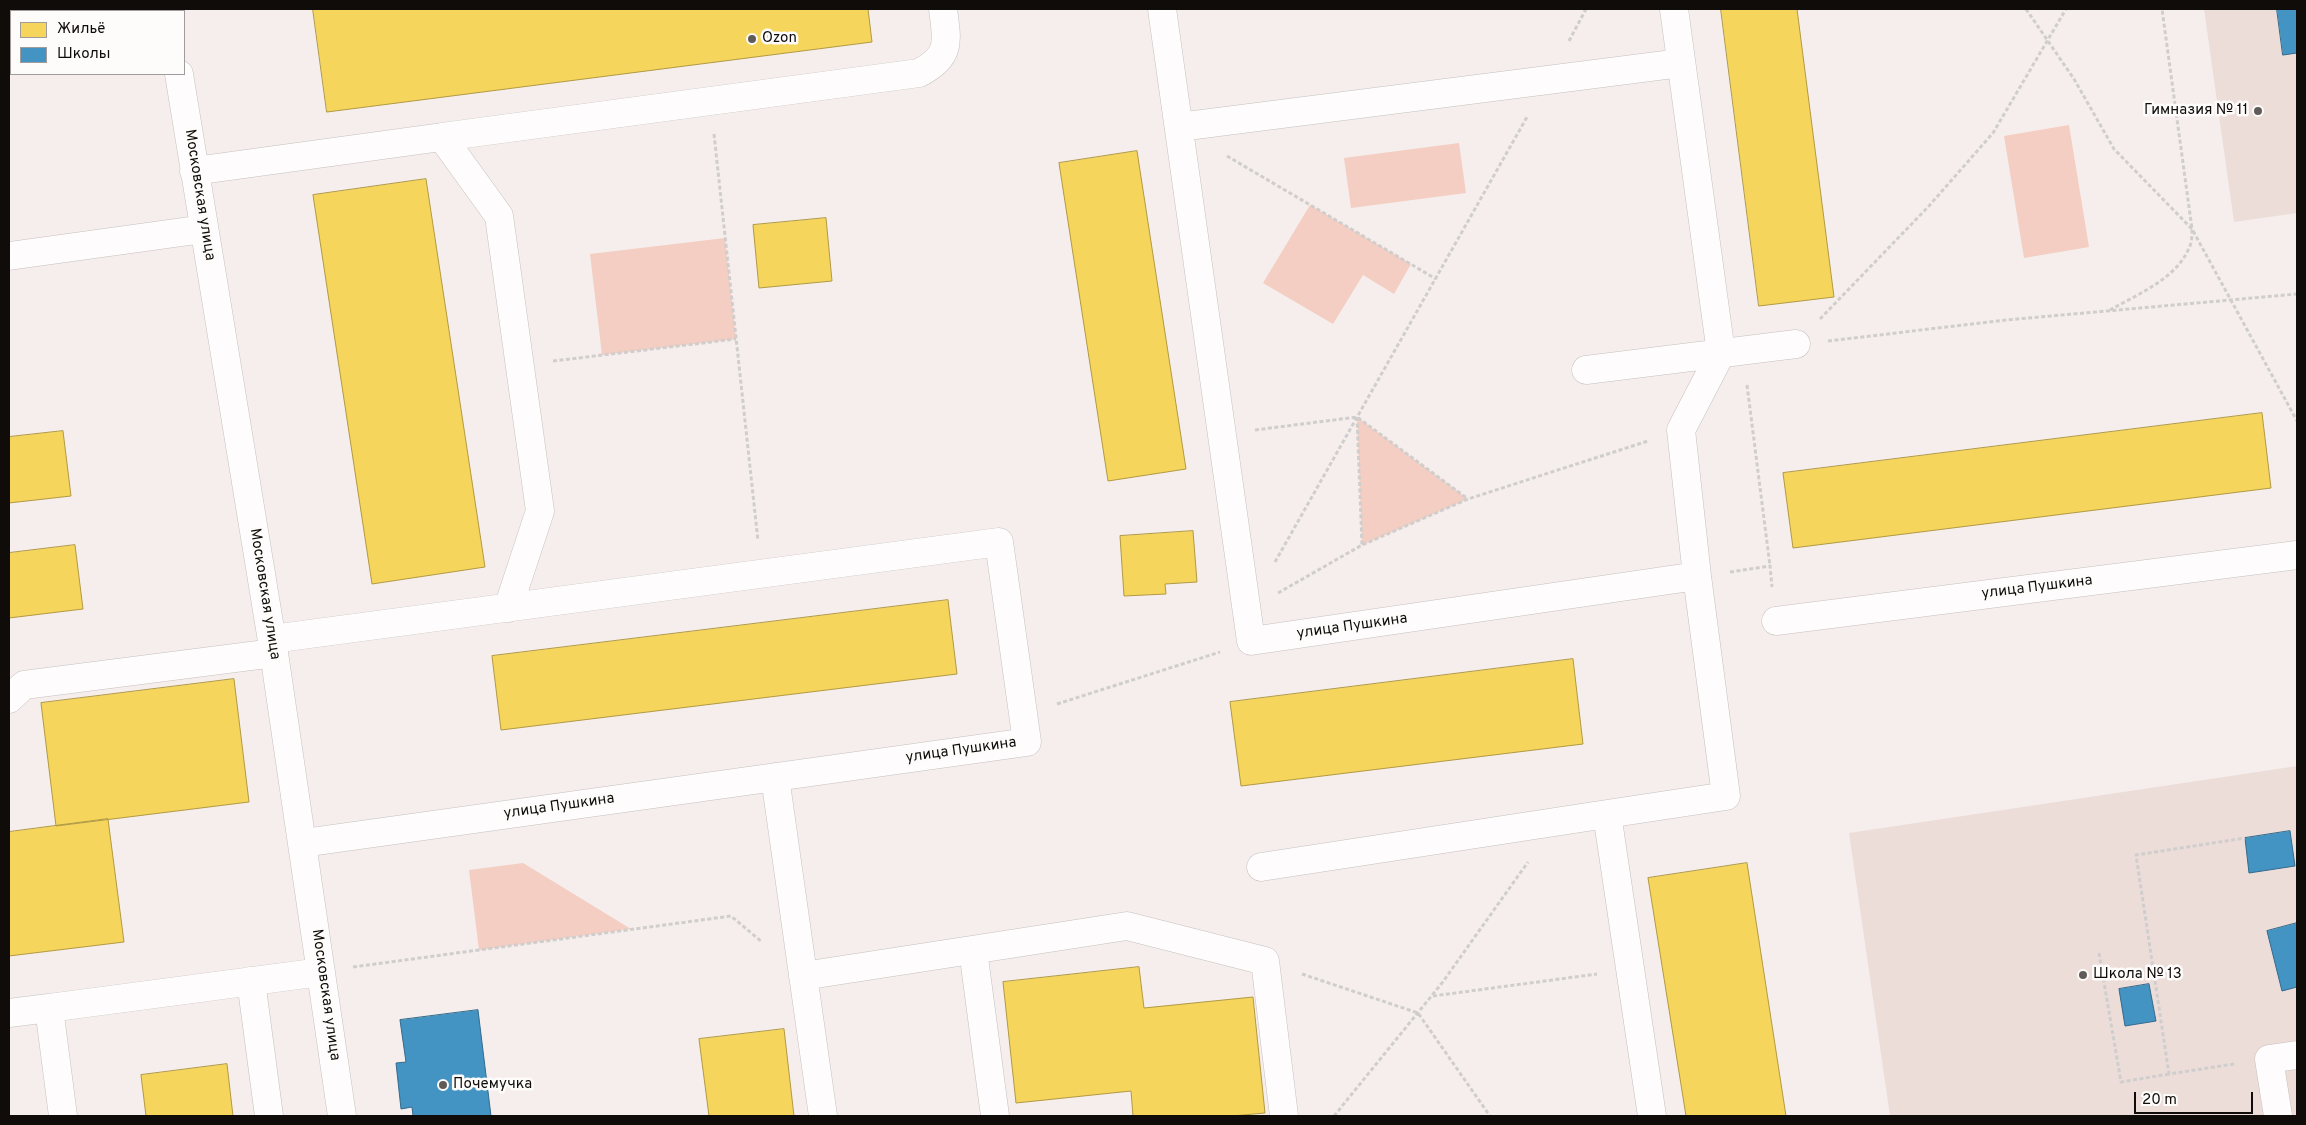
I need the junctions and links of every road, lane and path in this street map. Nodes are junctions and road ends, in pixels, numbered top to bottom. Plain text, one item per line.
1 (943, 9) edge
2 (1162, 9) edge
3 (1586, 9) edge
4 (1674, 9) edge
5 (2026, 9) edge
6 (2066, 9) edge
7 (2162, 9) edge
8 (2046, 40) junction
9 (1680, 63) junction
10 (179, 75) edge
11 (1548, 80) junction
12 (711, 101) junction
13 (1179, 127) junction
14 (442, 137) junction
15 (194, 171) junction
16 (204, 229) junction
17 (2192, 229) junction
18 (9, 256) edge
19 (1436, 278) junction
20 (2297, 294) edge
21 (2231, 301) junction
22 (2108, 311) junction
23 (736, 338) junction
24 (1796, 344) junction
25 (1721, 353) junction
26 (520, 364) junction
27 (1586, 370) dead end
28 (1357, 417) junction
29 (2297, 421) edge
30 (1681, 430) junction
31 (1222, 434) junction
32 (1468, 499) junction
33 (1362, 545) junction
34 (2297, 555) edge
35 (1770, 566) dead end
36 (761, 574) junction
37 (1697, 576) junction
38 (508, 608) junction
39 (1248, 611) junction
40 (1776, 622) dead end
41 (1251, 642) junction
42 (273, 646) junction
43 (9, 699) edge
44 (1024, 715) junction
45 (775, 777) junction
46 (1607, 814) junction
47 (1556, 822) junction
48 (2244, 838) dead end
49 (303, 843) junction
50 (1261, 867) dead end
51 (973, 950) junction
52 (2099, 953) dead end
53 (1266, 962) junction
54 (1630, 969) junction
55 (321, 972) junction
56 (803, 976) junction
57 (251, 981) junction
58 (1432, 996) junction
59 (50, 1008) junction
60 (9, 1013) edge
61 (1418, 1013) junction
62 (2297, 1055) edge
63 (2269, 1059) junction
64 (2169, 1074) junction
65 (63, 1116) edge
66 (269, 1116) edge
67 (342, 1116) edge
68 (823, 1116) edge
69 (995, 1116) edge
70 (1284, 1116) edge
71 (1334, 1116) edge
72 (1490, 1116) edge
73 (1652, 1116) edge
74 (2278, 1116) edge

1 - 12 street
2 - 13 street
3 - 11 path
4 - 9 street
5 - 8 path
6 - 8 path
7 - 17 path
8 - 17 path
8 - 24 path
9 - 11 street
9 - 25 street
10 - 15 street, Московская улица
11 - 13 street
11 - 19 path
12 - 14 street
12 - 23 path
13 - 19 path
13 - 31 street
14 - 15 street
14 - 26 street
15 - 16 street, Московская улица
16 - 18 street
16 - 42 street, Московская улица
17 - 21 path
17 - 22 path
19 - 28 path
20 - 21 path
21 - 22 path
21 - 29 path
22 - 24 path
23 - 26 path
23 - 36 path
24 - 25 street
25 - 27 street
25 - 30 street
25 - 35 path
26 - 38 street
28 - 31 path
28 - 32 path
28 - 33 path
28 - 39 path
30 - 32 path
30 - 37 street
31 - 39 street
32 - 33 path
33 - 39 path
34 - 40 street, улица Пушкина
36 - 38 street
36 - 44 street
37 - 41 street, улица Пушкина
37 - 46 street
38 - 42 street
39 - 41 street
41 - 44 path, улица Пушкина
42 - 43 street
42 - 49 street, Московская улица
44 - 45 street, улица Пушкина
45 - 49 street, улица Пушкина
45 - 56 street
46 - 47 street
46 - 54 street
47 - 50 street
47 - 58 path
48 - 64 path
49 - 55 street, Московская улица
51 - 53 street
51 - 56 street
51 - 69 street
52 - 64 path
53 - 61 path
53 - 70 street
54 - 58 path
54 - 73 street
55 - 56 path
55 - 57 street
55 - 67 street, Московская улица
56 - 68 street
57 - 59 street
57 - 66 street
58 - 61 path
59 - 60 street
59 - 65 street
61 - 71 path
61 - 72 path
62 - 63 street
63 - 64 path
63 - 74 street

